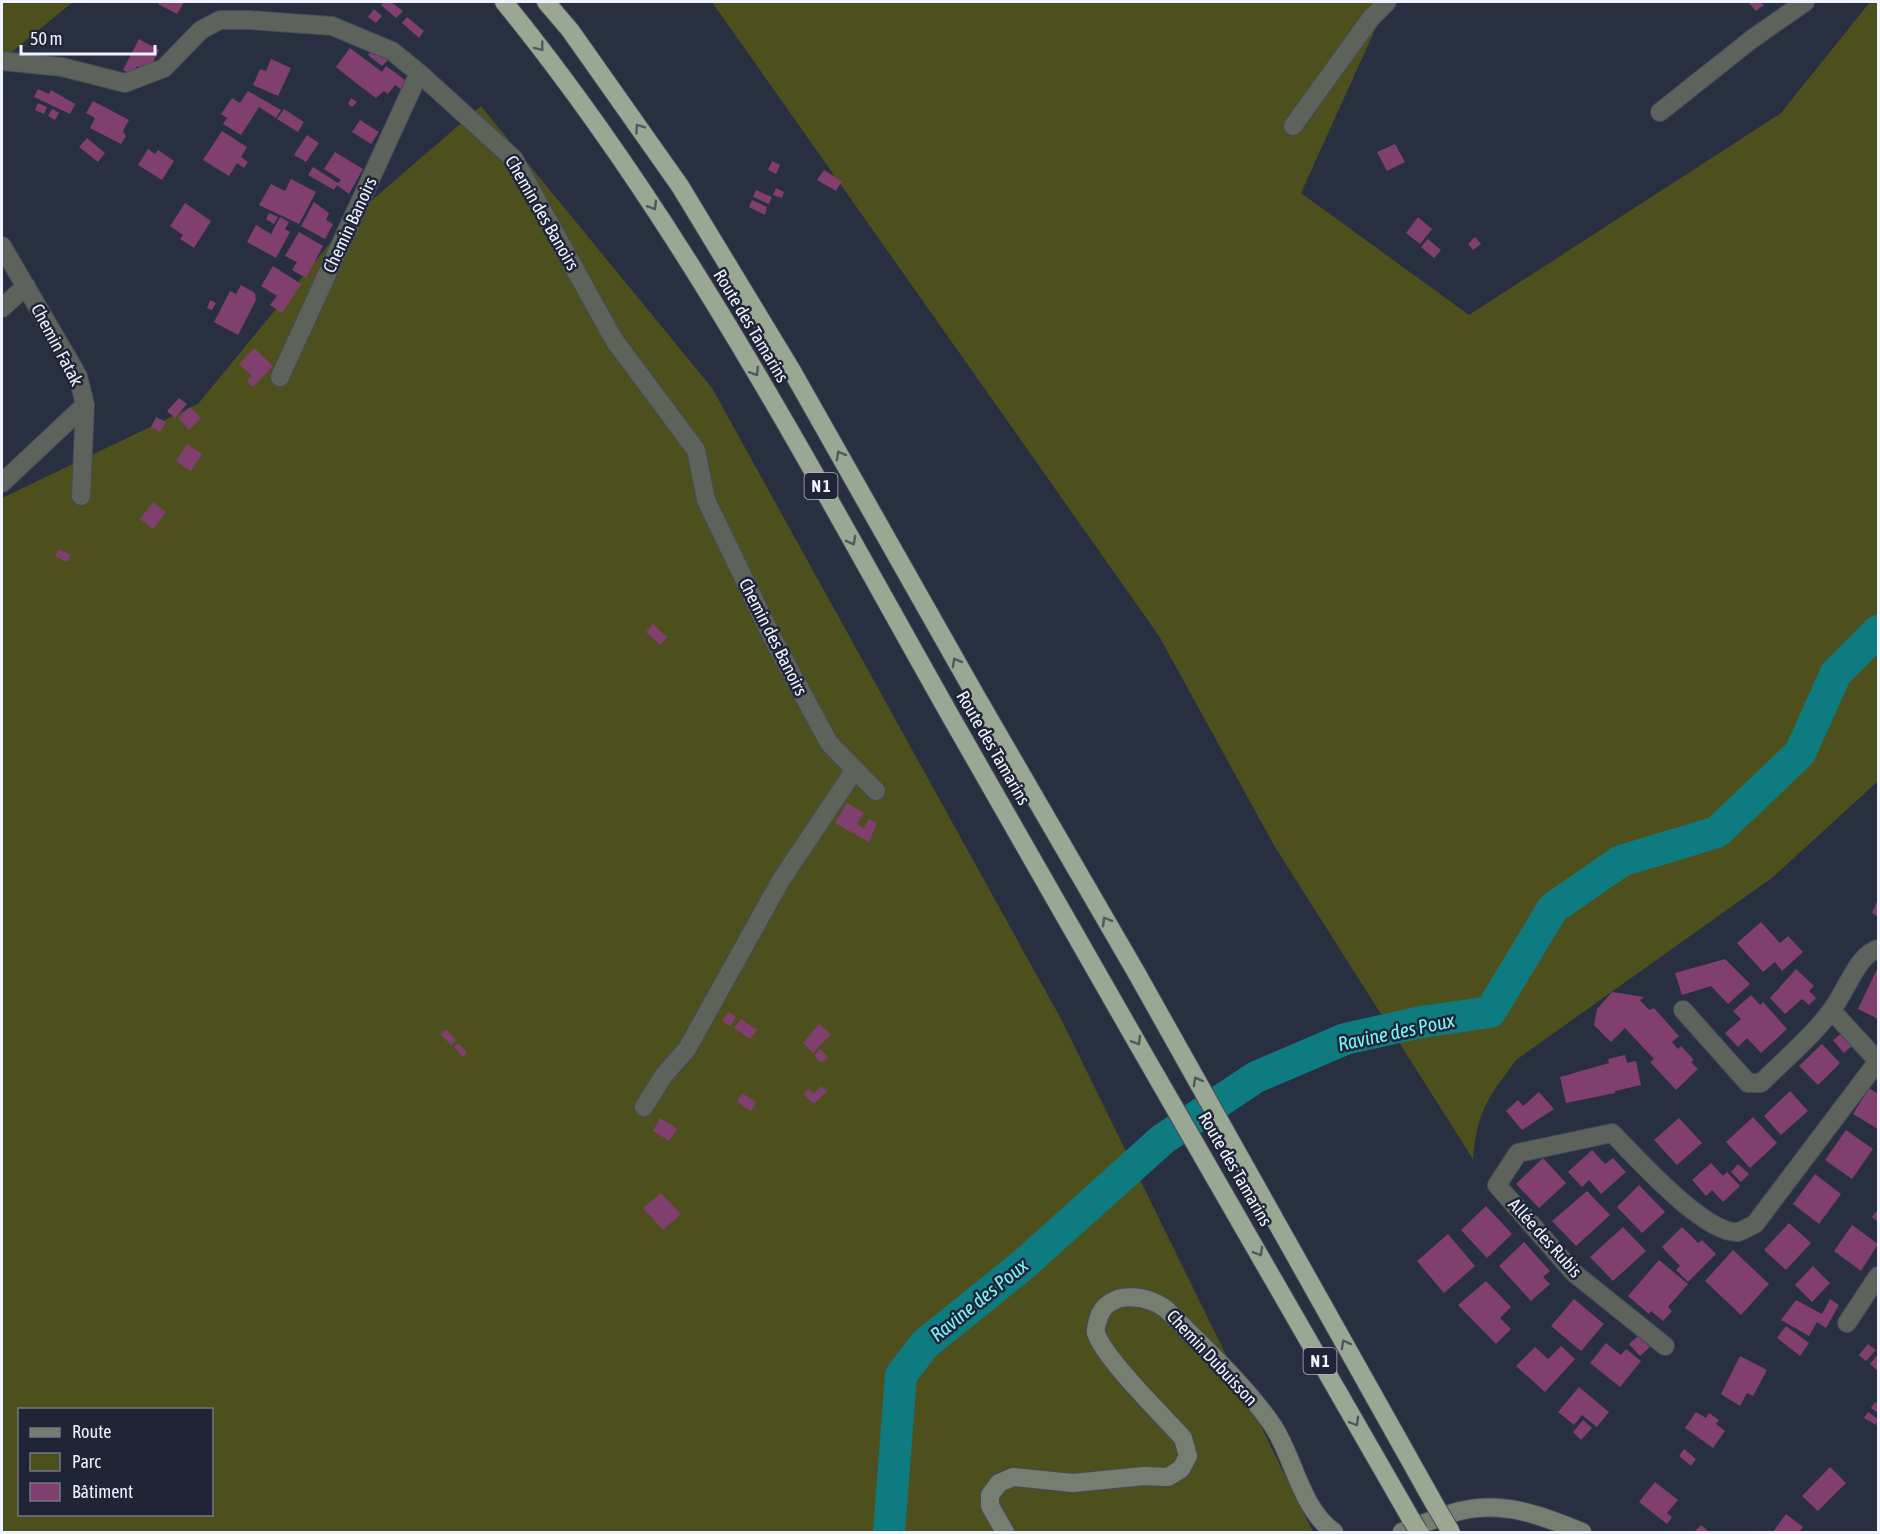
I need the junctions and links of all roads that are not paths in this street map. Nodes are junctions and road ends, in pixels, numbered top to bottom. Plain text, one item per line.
1 (504, 2) edge
2 (546, 2) edge
3 (1387, 2) edge
4 (1805, 2) edge
5 (2, 61) edge
6 (419, 73) junction
7 (1660, 112) dead end
8 (1293, 126) dead end
9 (2, 246) edge
10 (26, 286) junction
11 (2, 308) edge
12 (280, 377) dead end
13 (85, 405) junction
14 (2, 483) edge
15 (81, 496) dead end
16 (854, 771) junction
17 (876, 791) dead end
18 (1878, 949) edge
19 (1683, 1010) dead end
20 (1832, 1011) junction
21 (1878, 1061) edge
22 (644, 1107) dead end
23 (1878, 1276) edge
24 (1847, 1323) dead end
25 (1665, 1346) dead end
26 (1411, 1528) edge
27 (1005, 1533) edge
28 (1334, 1533) edge
29 (1451, 1533) edge
30 (1582, 1533) edge

1 -> 26 highway, Route des Tamarins / N 1
29 -> 2 highway, Route des Tamarins / N 1, bridge
3 - 8 street
4 - 7 street
5 - 6 street, Chemin des Banoirs
6 - 12 street, Chemin Banoirs
6 - 16 street, Chemin des Banoirs
9 - 10 street, Chemin Fatak
10 - 11 street, Chemin Fatak
10 - 13 street, Chemin Fatak
13 - 14 street, Chemin Fatak
13 - 15 street, Chemin Fatak
16 - 17 street, Chemin des Banoirs
16 - 22 street
18 - 20 street
19 - 20 street
20 - 21 street
21 - 25 street, Allée des Rubis
23 - 24 street
26 - 30 main road
27 - 28 main road, Chemin Dubuisson

